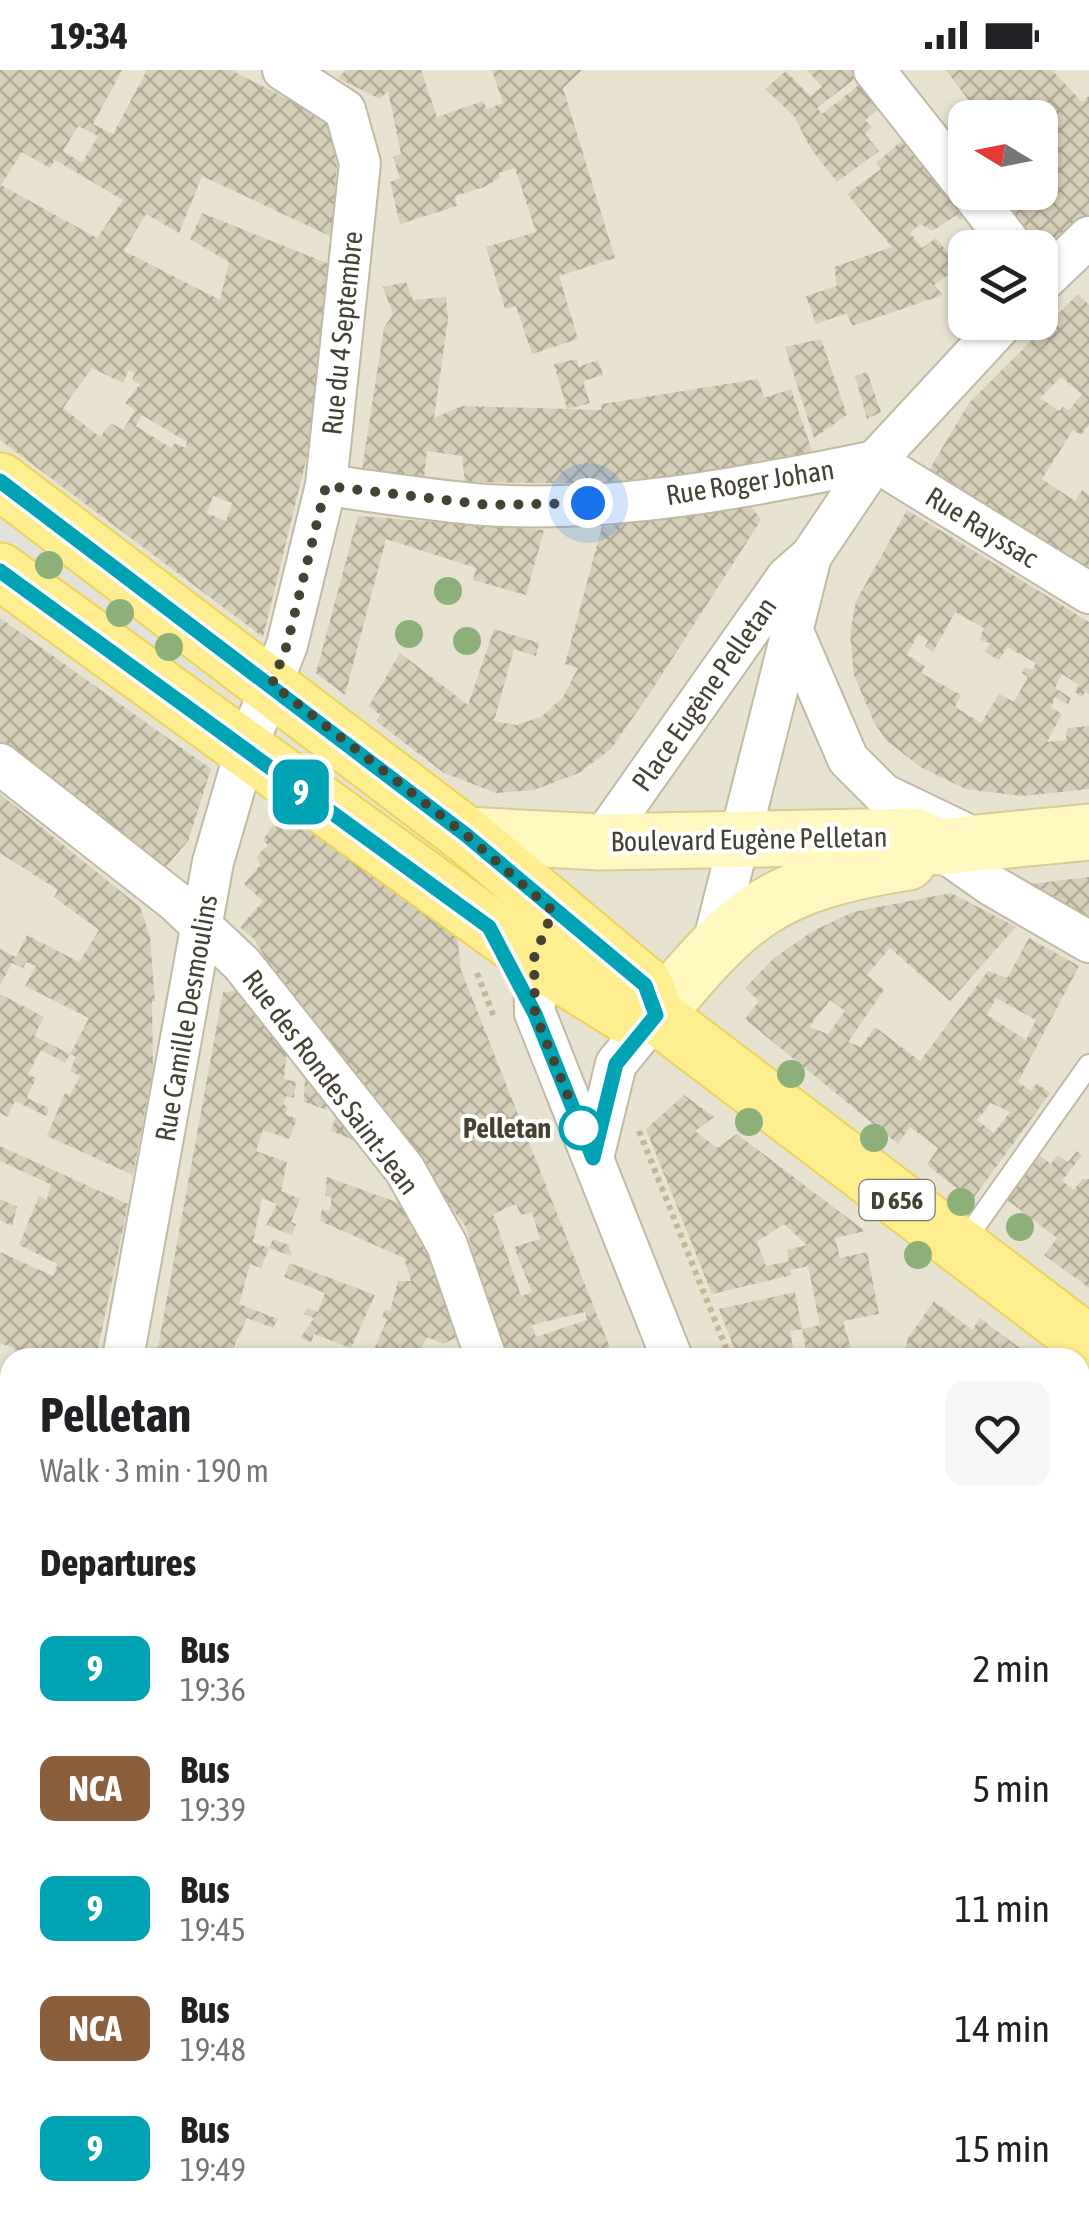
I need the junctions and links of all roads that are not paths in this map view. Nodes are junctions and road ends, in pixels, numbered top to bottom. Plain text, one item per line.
1 (874, 70) edge
2 (310, 76) edge
3 (948, 164) edge
4 (984, 210) edge
5 (1000, 230) edge
6 (1089, 237) edge
7 (1058, 266) edge
8 (987, 340) edge
9 (874, 461) junction
10 (0, 482) edge
11 (326, 486) junction
12 (811, 556) junction
13 (0, 571) edge
14 (1089, 593) edge
15 (794, 634) junction
16 (272, 684) junction
17 (246, 752) junction
18 (0, 764) edge
19 (1089, 832) edge
20 (466, 835) junction
21 (600, 842) junction
22 (740, 842) junction
23 (962, 846) junction
24 (489, 927) junction
25 (202, 930) junction
26 (544, 934) junction
27 (1089, 942) edge
28 (712, 948) junction
29 (535, 1014) junction
30 (656, 1015) junction
31 (1089, 1065) edge
32 (593, 1158) junction
33 (960, 1247) junction
34 (1089, 1344) edge
35 (125, 1348) edge
36 (483, 1348) edge
37 (668, 1348) edge

1 - 3 street
2 - 11 street, Rue du 4 Septembre
4 - 5 street
6 - 7 street
8 - 9 street
9 - 11 street, Rue Roger Johan
9 - 12 street
9 - 14 street, Rue Rayssac
10 - 16 main road, D 656
11 - 16 street, Rue du 4 Septembre
12 - 15 street, Place Eugène Pelletan
12 - 21 street, Place Eugène Pelletan
13 - 17 main road, D 656
15 - 22 street, Place Eugène Pelletan
15 - 23 street, Place Eugène Pelletan
16 - 17 street, Rue Camille Desmoulins
16 - 20 main road, D 656
17 - 24 main road, D 656
17 - 25 street, Rue Camille Desmoulins
18 - 25 street, Rue des Rondes Saint-Jean
19 - 23 main road, Boulevard Eugène Pelletan
20 - 21 main road, Boulevard Eugène Pelletan
20 - 26 main road, D 656
21 - 22 main road, Boulevard Eugène Pelletan
21 - 26 main road, Place Eugène Pelletan
22 - 23 main road, Boulevard Eugène Pelletan
22 - 28 street, Place Eugène Pelletan
23 - 27 street
23 - 28 main road, Place Eugène Pelletan
24 - 26 main road, D 656
24 - 29 street
25 - 35 street, Rue Camille Desmoulins
25 - 36 street, Rue des Rondes Saint-Jean
26 - 29 street
26 - 30 main road, D 656
28 - 30 main road, Place Eugène Pelletan
29 - 32 street
30 - 32 street
30 - 33 main road, D 656
31 - 33 lane
32 - 37 street
33 - 34 main road, D 656

